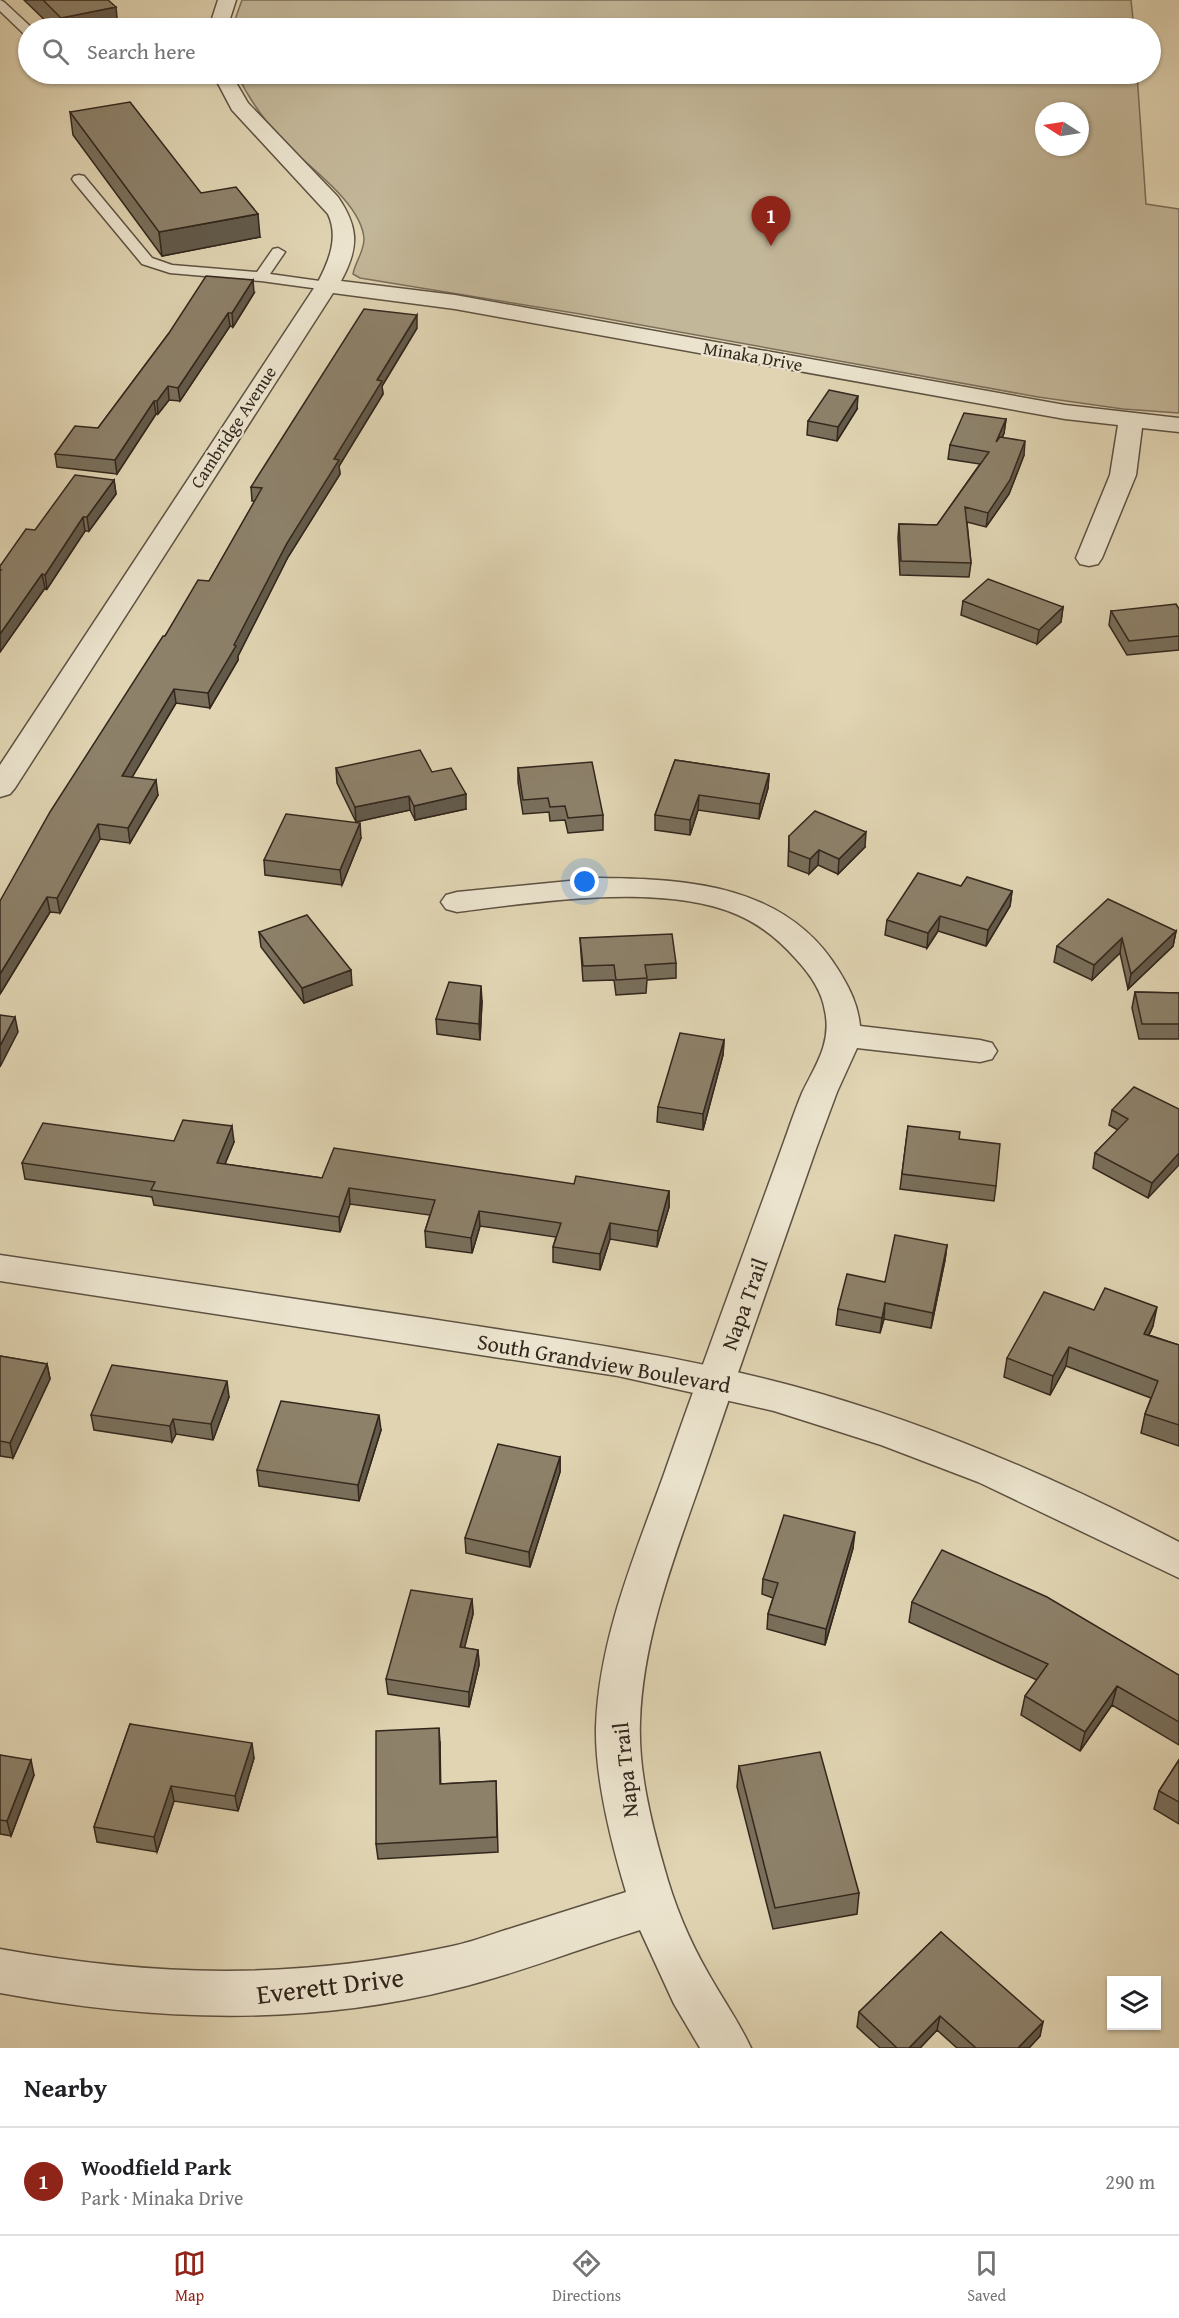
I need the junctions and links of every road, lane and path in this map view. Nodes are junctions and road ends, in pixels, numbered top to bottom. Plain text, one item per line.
1 (227, 0) edge
2 (0, 4) edge
3 (221, 18) edge
4 (18, 21) edge
5 (227, 84) edge
6 (78, 179) dead end
7 (278, 252) dead end
8 (261, 277) junction
9 (327, 286) junction
10 (1131, 421) junction
11 (1179, 425) edge
12 (1089, 558) dead end
13 (0, 788) edge
14 (457, 902) dead end
15 (844, 1035) junction
16 (980, 1051) dead end
17 (0, 1268) edge
18 (715, 1381) junction
19 (1179, 1561) edge
20 (652, 1905) junction
21 (0, 1971) edge
22 (727, 2048) edge

1 - 3 street
2 - 4 lane
5 - 9 street, Cambridge Avenue
6 - 8 lane
7 - 8 lane
8 - 9 lane
9 - 10 street, Minaka Drive
9 - 13 street, Cambridge Avenue
10 - 11 street, Minaka Drive
10 - 12 street
14 - 15 street, Napa Trail
15 - 16 street
15 - 18 street, Napa Trail
17 - 18 street, South Grandview Boulevard
18 - 19 street, South Grandview Boulevard
18 - 20 street, Napa Trail
20 - 21 street, Everett Drive
20 - 22 street, Napa Trail

